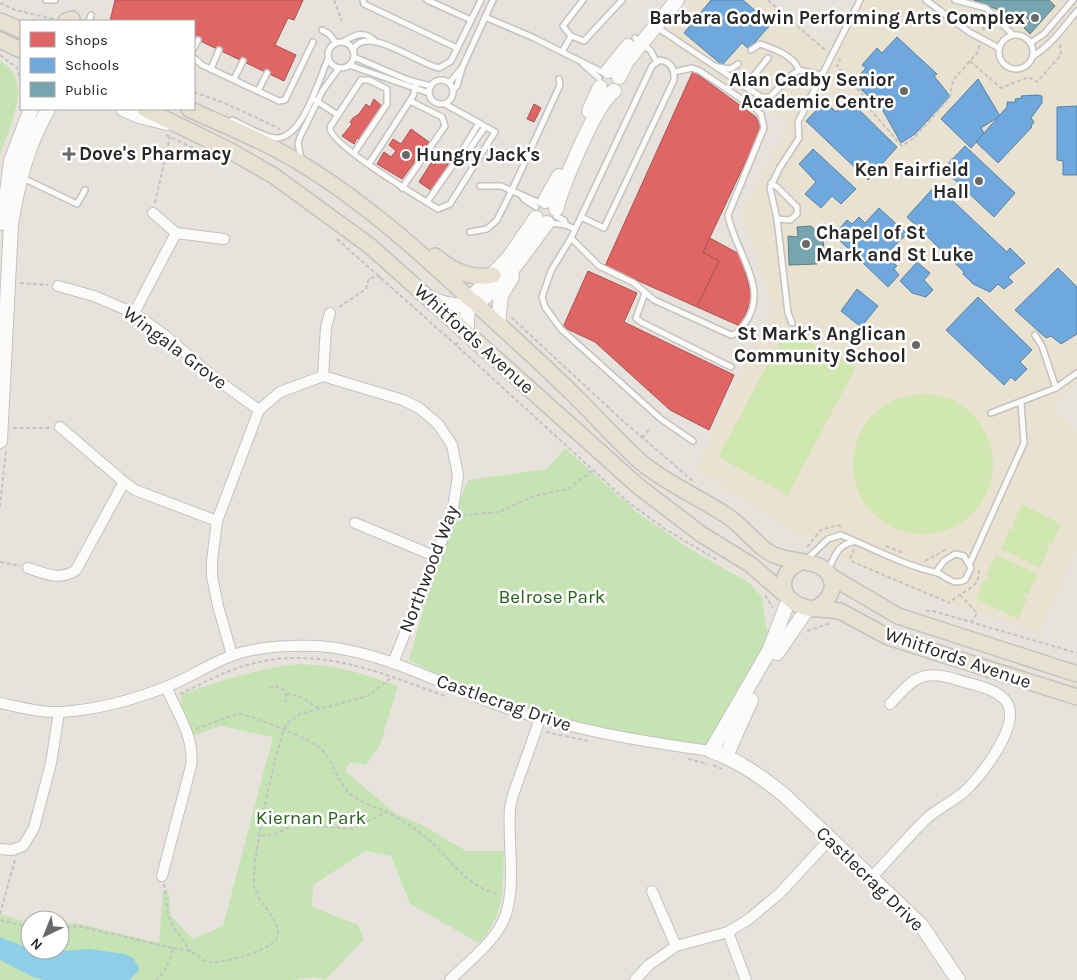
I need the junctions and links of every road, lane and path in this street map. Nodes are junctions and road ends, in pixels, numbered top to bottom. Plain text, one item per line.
1 (46, 0) edge
2 (55, 0) edge
3 (334, 0) edge
4 (363, 0) edge
5 (427, 0) edge
6 (481, 0) edge
7 (493, 0) edge
8 (583, 0) edge
9 (622, 0) edge
10 (665, 0) edge
11 (677, 0) edge
12 (768, 0) edge
13 (860, 0) edge
14 (926, 0) edge
15 (955, 0) edge
16 (1073, 0) edge
17 (0, 3) edge
18 (984, 6) junction
19 (1077, 11) edge
20 (92, 15) dead end
21 (485, 17) junction
22 (67, 18) edge
23 (90, 20) edge
24 (471, 20) junction
25 (342, 21) dead end
26 (9, 23) edge
27 (655, 26) junction
28 (20, 29) edge
29 (322, 30) dead end
30 (1013, 35) junction
31 (571, 36) junction
32 (0, 40) edge
33 (198, 40) dead end
34 (374, 40) junction
35 (982, 40) junction
36 (638, 41) junction
37 (1060, 41) dead end
38 (313, 42) dead end
39 (343, 42) junction
40 (336, 43) junction
41 (1030, 43) junction
42 (195, 46) edge
43 (457, 48) junction
44 (999, 48) junction
45 (20, 50) edge
46 (219, 50) dead end
47 (353, 50) junction
48 (751, 50) dead end
49 (562, 52) junction
50 (0, 55) edge
51 (832, 55) junction
52 (1033, 56) junction
53 (354, 57) junction
54 (768, 58) dead end
55 (195, 59) edge
56 (328, 59) junction
57 (656, 61) junction
58 (970, 61) junction
59 (243, 62) dead end
60 (738, 64) dead end
61 (349, 65) junction
62 (339, 68) junction
63 (462, 68) junction
64 (718, 68) junction
65 (211, 69) junction
66 (799, 70) junction
67 (674, 72) junction
68 (20, 73) edge
69 (267, 73) dead end
70 (821, 75) junction
71 (606, 77) junction
72 (234, 79) junction
73 (559, 80) dead end
74 (449, 83) junction
75 (417, 86) junction
76 (431, 86) junction
77 (745, 87) junction
78 (453, 90) junction
79 (258, 91) junction
80 (429, 93) junction
81 (315, 100) junction
82 (410, 101) junction
83 (446, 103) junction
84 (195, 108) edge
85 (31, 110) edge
86 (47, 110) edge
87 (126, 110) edge
88 (147, 110) edge
89 (191, 110) edge
90 (338, 114) junction
91 (479, 123) junction
92 (182, 126) junction
93 (485, 127) junction
94 (164, 134) dead end
95 (170, 137) junction
96 (197, 149) dead end
97 (354, 153) junction
98 (457, 159) junction
99 (369, 164) junction
100 (304, 165) junction
101 (20, 176) junction
102 (771, 183) junction
103 (480, 186) dead end
104 (402, 188) junction
105 (85, 190) dead end
106 (512, 190) junction
107 (427, 202) junction
108 (153, 213) joint
109 (548, 214) junction
110 (581, 217) junction
111 (777, 219) junction
112 (389, 227) junction
113 (575, 229) junction
114 (470, 232) dead end
115 (176, 233) junction
116 (538, 235) junction
117 (336, 237) dead end
118 (571, 238) junction
119 (224, 239) dead end
120 (493, 275) junction
121 (383, 277) junction
122 (4, 281) edge
123 (58, 286) joint
124 (645, 293) junction
125 (424, 295) junction
126 (471, 302) junction
127 (134, 313) junction
128 (330, 313) joint
129 (503, 318) junction
130 (792, 324) dead end
131 (467, 332) junction
132 (1035, 335) dead end
133 (456, 345) dead end
134 (731, 367) dead end
135 (1077, 373) edge
136 (323, 376) junction
137 (1056, 388) junction
138 (1021, 403) junction
139 (259, 410) junction
140 (991, 413) dead end
141 (1, 414) edge
142 (60, 427) joint
143 (650, 428) dead end
144 (0, 435) edge
145 (642, 438) junction
146 (693, 441) dead end
147 (593, 470) dead end
148 (124, 482) junction
149 (694, 482) dead end
150 (452, 515) junction
151 (217, 521) junction
152 (355, 523) dead end
153 (853, 542) junction
154 (437, 557) junction
155 (0, 562) edge
156 (802, 562) junction
157 (970, 563) junction
158 (28, 568) joint
159 (936, 572) junction
160 (829, 574) junction
161 (960, 594) dead end
162 (788, 597) junction
163 (811, 609) junction
164 (925, 611) dead end
165 (972, 622) junction
166 (1077, 653) edge
167 (232, 655) junction
168 (393, 664) junction
169 (1077, 674) edge
170 (393, 676) junction
171 (166, 687) junction
172 (268, 688) dead end
173 (182, 693) dead end
174 (286, 694) junction
175 (1077, 697) edge
176 (453, 698) dead end
177 (0, 703) edge
178 (890, 704) dead end
179 (284, 705) dead end
180 (320, 709) junction
181 (59, 712) junction
182 (540, 719) junction
183 (537, 730) junction
184 (284, 731) junction
185 (188, 734) junction
186 (589, 741) dead end
187 (711, 751) junction
188 (687, 758) dead end
189 (725, 763) junction
190 (387, 812) junction
191 (260, 836) junction
192 (829, 840) junction
193 (18, 848) junction
194 (0, 849) edge
195 (162, 876) joint
196 (872, 877) junction
197 (652, 891) dead end
198 (510, 895) junction
199 (0, 914) edge
200 (0, 920) edge
201 (20, 925) edge
202 (70, 927) edge
203 (728, 932) junction
204 (676, 946) junction
205 (173, 948) junction
206 (191, 952) junction
207 (156, 980) edge
208 (450, 980) edge
209 (635, 980) edge
210 (746, 980) edge
211 (958, 980) edge

1 - 2 lane
3 - 25 path
4 - 43 lane
5 - 24 lane
6 - 24 lane
7 - 21 lane
8 - 31 lane
9 - 31 lane
10 - 36 street
11 - 27 street
12 - 51 path
13 - 51 lane
14 - 35 lane
15 - 18 lane
16 - 41 lane
17 - 22 path
18 - 30 lane
18 - 35 path
19 - 52 lane
20 - 23 lane
21 - 49 lane
21 - 63 lane
24 - 43 lane
26 - 28 main road
27 - 36 street
27 - 64 lane
29 - 40 lane
30 - 41 lane
30 - 44 lane
31 - 49 lane
32 - 45 main road
33 - 42 lane
34 - 39 lane
34 - 43 lane
34 - 47 lane
35 - 44 lane
35 - 58 path
36 - 57 lane
36 - 71 street
37 - 58 path
38 - 79 lane
39 - 40 lane
39 - 47 lane
40 - 56 lane
41 - 52 lane
44 - 52 lane
46 - 65 lane
47 - 53 lane
48 - 66 lane
49 - 71 lane
50 - 68 path
51 - 58 path
51 - 70 lane
53 - 61 lane
53 - 75 lane
54 - 77 lane
55 - 65 lane
56 - 62 lane
56 - 81 lane
57 - 67 lane
57 - 110 lane
59 - 72 lane
60 - 64 lane
61 - 62 lane
61 - 75 lane
62 - 81 lane
63 - 74 lane
63 - 78 lane
64 - 77 lane
65 - 72 lane
66 - 70 lane
66 - 77 lane
67 - 110 lane
67 - 124 lane
69 - 79 lane
70 - 102 lane
71 - 109 street
71 - 109 street
72 - 79 lane
73 - 106 lane
74 - 76 lane
74 - 78 lane
75 - 76 lane
75 - 80 lane
75 - 82 lane
76 - 80 lane
78 - 83 lane
80 - 83 lane
81 - 84 lane
81 - 90 lane
81 - 100 lane
82 - 99 lane
82 - 104 lane
83 - 91 lane
85 - 122 street
86 - 101 street
87 - 92 street
88 - 92 main road, Whitfords Avenue
89 - 100 main road, Whitfords Avenue
90 - 97 lane
90 - 97 lane
91 - 93 lane
91 - 98 lane
92 - 125 main road, Whitfords Avenue
93 - 98 lane
93 - 107 lane
94 - 95 path
95 - 96 path
95 - 108 path
97 - 99 lane
98 - 107 lane
99 - 104 lane
100 - 112 main road, Whitfords Avenue
101 - 105 lane
101 - 122 street
102 - 111 lane
102 - 111 lane
103 - 106 lane
104 - 107 lane
106 - 109 lane
106 - 114 lane
108 - 115 street
109 - 113 lane
109 - 116 street
109 - 120 street
110 - 113 lane
111 - 130 lane
112 - 120 main road
112 - 126 main road, Whitfords Avenue
113 - 118 lane
115 - 119 street
115 - 127 street
116 - 126 street
116 - 129 street
117 - 121 path
118 - 124 lane
118 - 146 lane
120 - 126 street
121 - 128 path
121 - 133 path
122 - 123 path
122 - 141 street
123 - 127 street, Wingala Grove
124 - 134 lane
125 - 126 street
125 - 131 main road, Whitfords Avenue
126 - 129 main road, Whitfords Avenue
126 - 131 street
127 - 139 street, Wingala Grove
128 - 136 street
129 - 145 path
129 - 156 main road, Whitfords Avenue
131 - 162 main road, Whitfords Avenue
132 - 137 lane
135 - 137 lane
136 - 139 street
136 - 150 street, Northwood Way
137 - 138 lane
138 - 140 lane
138 - 157 lane
139 - 151 street
141 - 144 street
142 - 144 path
142 - 148 street
143 - 145 path
145 - 149 path
147 - 150 path
148 - 151 street
148 - 158 street
150 - 154 street, Northwood Way
151 - 167 street
152 - 154 street
153 - 156 lane
153 - 159 lane
153 - 160 lane
154 - 168 street, Northwood Way
155 - 158 path
156 - 160 main road, Whitfords Avenue
156 - 162 main road
157 - 159 lane
157 - 159 lane
160 - 163 main road
160 - 169 main road, Whitfords Avenue
161 - 165 path
162 - 163 main road, Whitfords Avenue
162 - 187 street
163 - 175 main road, Whitfords Avenue
163 - 189 street
164 - 165 path
165 - 166 path
167 - 168 street, Castlecrag Drive
167 - 171 street, Castlecrag Drive
168 - 170 path
168 - 182 street, Castlecrag Drive
170 - 173 path
170 - 176 path
170 - 180 path
171 - 181 street, Castlecrag Drive
171 - 185 street
172 - 174 path
174 - 179 path
174 - 180 path
177 - 181 street, Castlecrag Drive
178 - 196 street
180 - 184 path
181 - 193 street
182 - 183 street
182 - 187 street, Castlecrag Drive
183 - 186 path
183 - 198 street
184 - 185 path
184 - 190 path
184 - 191 path
185 - 195 street
187 - 189 street, Castlecrag Drive
188 - 189 path
189 - 192 street, Castlecrag Drive
190 - 191 path
190 - 198 path
191 - 206 path
192 - 196 street, Castlecrag Drive
192 - 203 street
193 - 194 street
193 - 199 path
195 - 206 path
196 - 211 street, Castlecrag Drive
197 - 204 street
198 - 208 street
200 - 201 path
202 - 205 path
203 - 204 street
203 - 210 street
204 - 209 street
205 - 206 path
205 - 207 path

